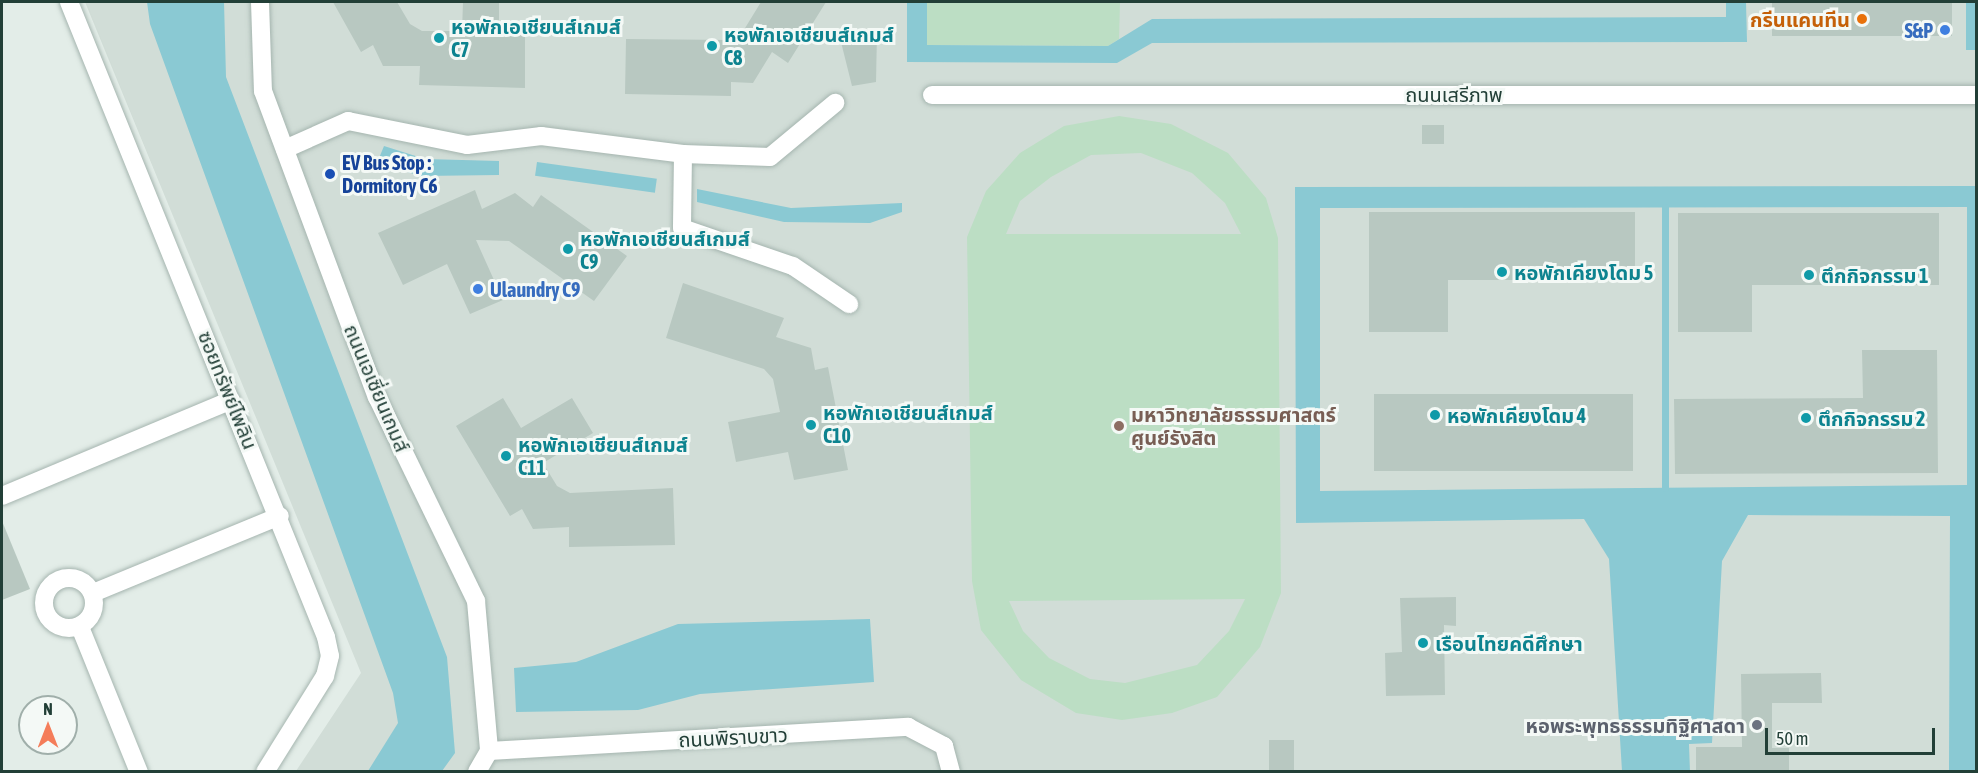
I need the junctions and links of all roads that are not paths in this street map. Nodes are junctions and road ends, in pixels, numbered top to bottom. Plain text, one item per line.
1 (69, 2) edge
2 (260, 2) edge
3 (932, 95) dead end
4 (1977, 95) edge
5 (835, 103) dead end
6 (285, 149) junction
7 (683, 153) junction
8 (849, 304) dead end
9 (231, 400) junction
10 (2, 496) edge
11 (280, 516) junction
12 (93, 593) junction
13 (80, 627) junction
14 (489, 751) junction
15 (140, 771) edge
16 (265, 771) edge
17 (477, 771) edge
18 (951, 771) edge

1 - 9 street, ซอยทรัพย์ไพลิน
2 - 6 street, ถนนเอเซี่ยนเกมส์
3 - 4 street, ถนนเสรีภาพ
5 - 7 street
6 - 7 street
6 - 14 street, ถนนเอเซี่ยนเกมส์
7 - 8 street
9 - 10 street
9 - 11 street, ซอยทรัพย์ไพลิน
11 - 12 street
11 - 16 street, ซอยทรัพย์ไพลิน
12 - 13 street
12 - 13 street
13 - 15 street
14 - 17 street
14 - 18 street, ถนนพิราบขาว

